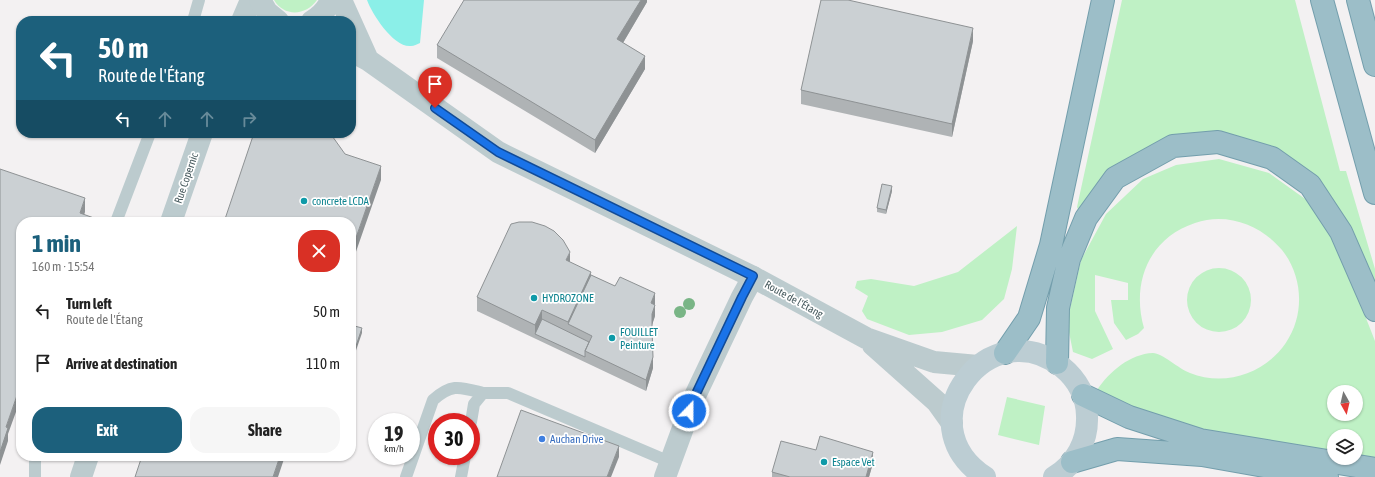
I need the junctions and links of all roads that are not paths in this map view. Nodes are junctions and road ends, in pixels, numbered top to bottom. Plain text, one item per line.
1 (199, 0) edge
2 (250, 0) edge
3 (260, 0) edge
4 (331, 0) edge
5 (341, 0) edge
6 (1103, 0) edge
7 (1322, 0) edge
8 (1358, 0) edge
9 (195, 16) edge
10 (244, 16) edge
11 (272, 16) edge
12 (318, 16) edge
13 (346, 16) edge
14 (356, 44) edge
15 (360, 56) edge
16 (1375, 65) edge
17 (148, 138) edge
18 (200, 138) edge
19 (1375, 193) edge
20 (118, 217) edge
21 (172, 217) edge
22 (753, 276) junction
23 (1375, 310) edge
24 (866, 338) junction
25 (1005, 353) junction
26 (1057, 363) junction
27 (978, 366) junction
28 (483, 393) junction
29 (1083, 395) junction
30 (472, 413) edge
31 (952, 423) junction
32 (35, 461) edge
33 (86, 461) edge
34 (463, 465) edge
35 (667, 469) edge
36 (1375, 469) edge
37 (1061, 472) edge
38 (976, 473) edge
39 (35, 477) edge
40 (81, 477) edge
41 (406, 477) edge
42 (461, 477) edge
43 (1327, 477) edge

1 - 9 lane
2 - 10 street
3 - 11 street
4 - 12 street
5 - 13 street, Route de l'Étang
6 - 25 highway
7 - 19 highway
8 - 16 highway
14 - 15 street, Route de l'Étang
15 - 22 street, Route de l'Étang
17 - 20 lane
18 - 21 street, Rue Copernic
22 - 24 street, Route de l'Étang
22 - 35 street
23 - 26 highway
24 - 27 street
24 - 31 street
25 - 26 main road
25 - 27 main road
26 - 29 main road
27 - 31 main road
28 - 30 lane
28 - 35 lane
28 - 41 lane
29 - 36 highway
29 - 37 main road
31 - 38 main road
32 - 39 lane
33 - 40 street
34 - 42 lane
37 - 43 highway

